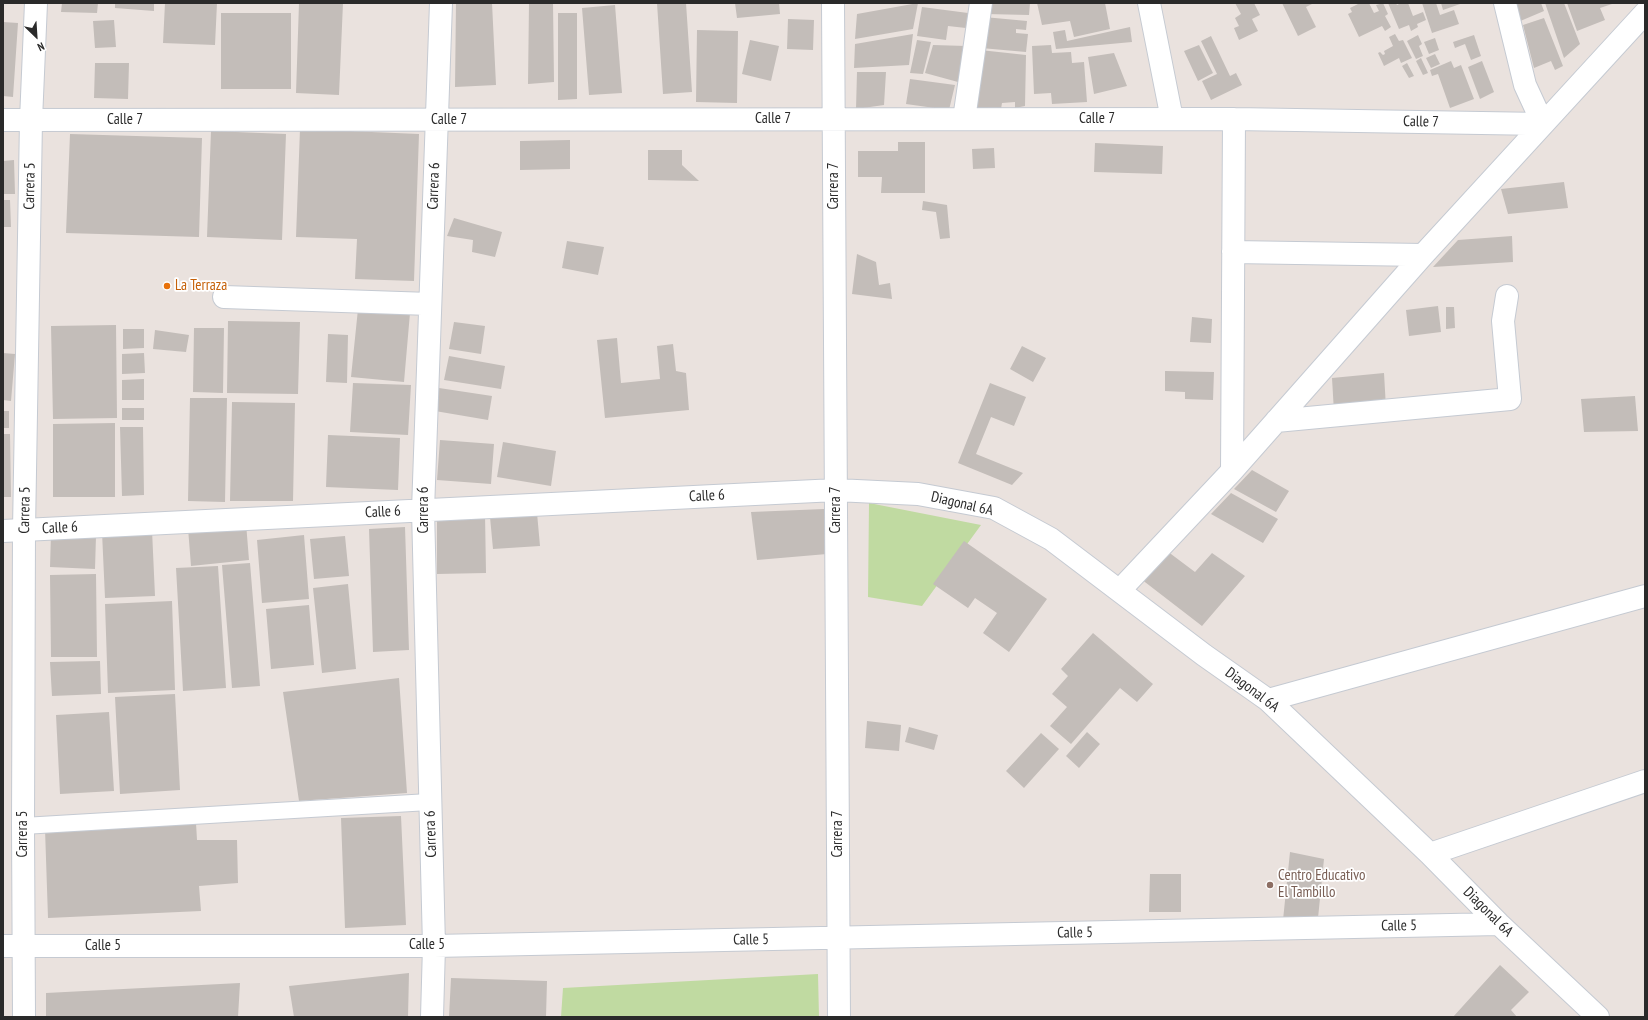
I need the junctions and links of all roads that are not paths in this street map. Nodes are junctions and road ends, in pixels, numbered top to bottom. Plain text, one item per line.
1 (36, 3) edge
2 (441, 3) edge
3 (833, 3) edge
4 (981, 3) edge
5 (1149, 3) edge
6 (1505, 3) edge
7 (1645, 13) edge
8 (834, 119) junction
9 (964, 119) junction
10 (1172, 119) junction
11 (1234, 119) junction
12 (3, 120) edge
13 (31, 120) junction
14 (436, 120) junction
15 (1543, 124) junction
16 (1233, 252) junction
17 (1423, 255) junction
18 (1507, 296) dead end
19 (224, 297) dead end
20 (430, 304) junction
21 (1276, 421) junction
22 (1232, 471) junction
23 (836, 490) junction
24 (423, 510) junction
25 (24, 530) junction
26 (3, 531) edge
27 (1120, 590) junction
28 (1645, 596) edge
29 (1268, 700) junction
30 (1645, 781) edge
31 (430, 802) junction
32 (22, 826) junction
33 (1430, 854) junction
34 (1499, 924) junction
35 (839, 938) junction
36 (13, 946) edge
37 (434, 946) junction
38 (24, 1017) edge
39 (432, 1017) edge
40 (839, 1017) edge
41 (1598, 1017) edge

1 - 13 street, Carrera 5
2 - 14 street, Carrera 6
3 - 8 street, Carrera 7
4 - 9 street
5 - 10 street
6 - 15 street
7 - 15 street
8 - 9 street, Calle 7
8 - 14 street, Calle 7
8 - 23 street, Carrera 7
9 - 10 street, Calle 7
10 - 11 street, Calle 7
11 - 15 street, Calle 7
11 - 16 street
12 - 13 street, Calle 7
13 - 14 street, Calle 7
13 - 25 street, Carrera 5
14 - 20 street, Carrera 6
15 - 17 street
16 - 17 street
16 - 22 street
17 - 21 street
18 - 21 street
19 - 20 street
20 - 24 street, Carrera 6
21 - 22 street
22 - 27 street
23 - 24 street, Calle 6
23 - 27 street, Diagonal 6A
23 - 35 street, Carrera 7
24 - 25 street, Calle 6
24 - 31 street, Carrera 6
25 - 26 street, Calle 6
25 - 32 street, Carrera 5
27 - 29 street, Diagonal 6A
28 - 29 street
29 - 33 street, Diagonal 6A
30 - 33 street
31 - 32 lane
31 - 37 street, Carrera 6
32 - 36 street, Carrera 5
33 - 34 street, Diagonal 6A
34 - 35 street, Calle 5
34 - 41 street, Diagonal 6A
35 - 37 street, Calle 5
35 - 40 street, Carrera 7
36 - 37 street, Calle 5
36 - 38 street, Carrera 5
37 - 39 street, Carrera 6

